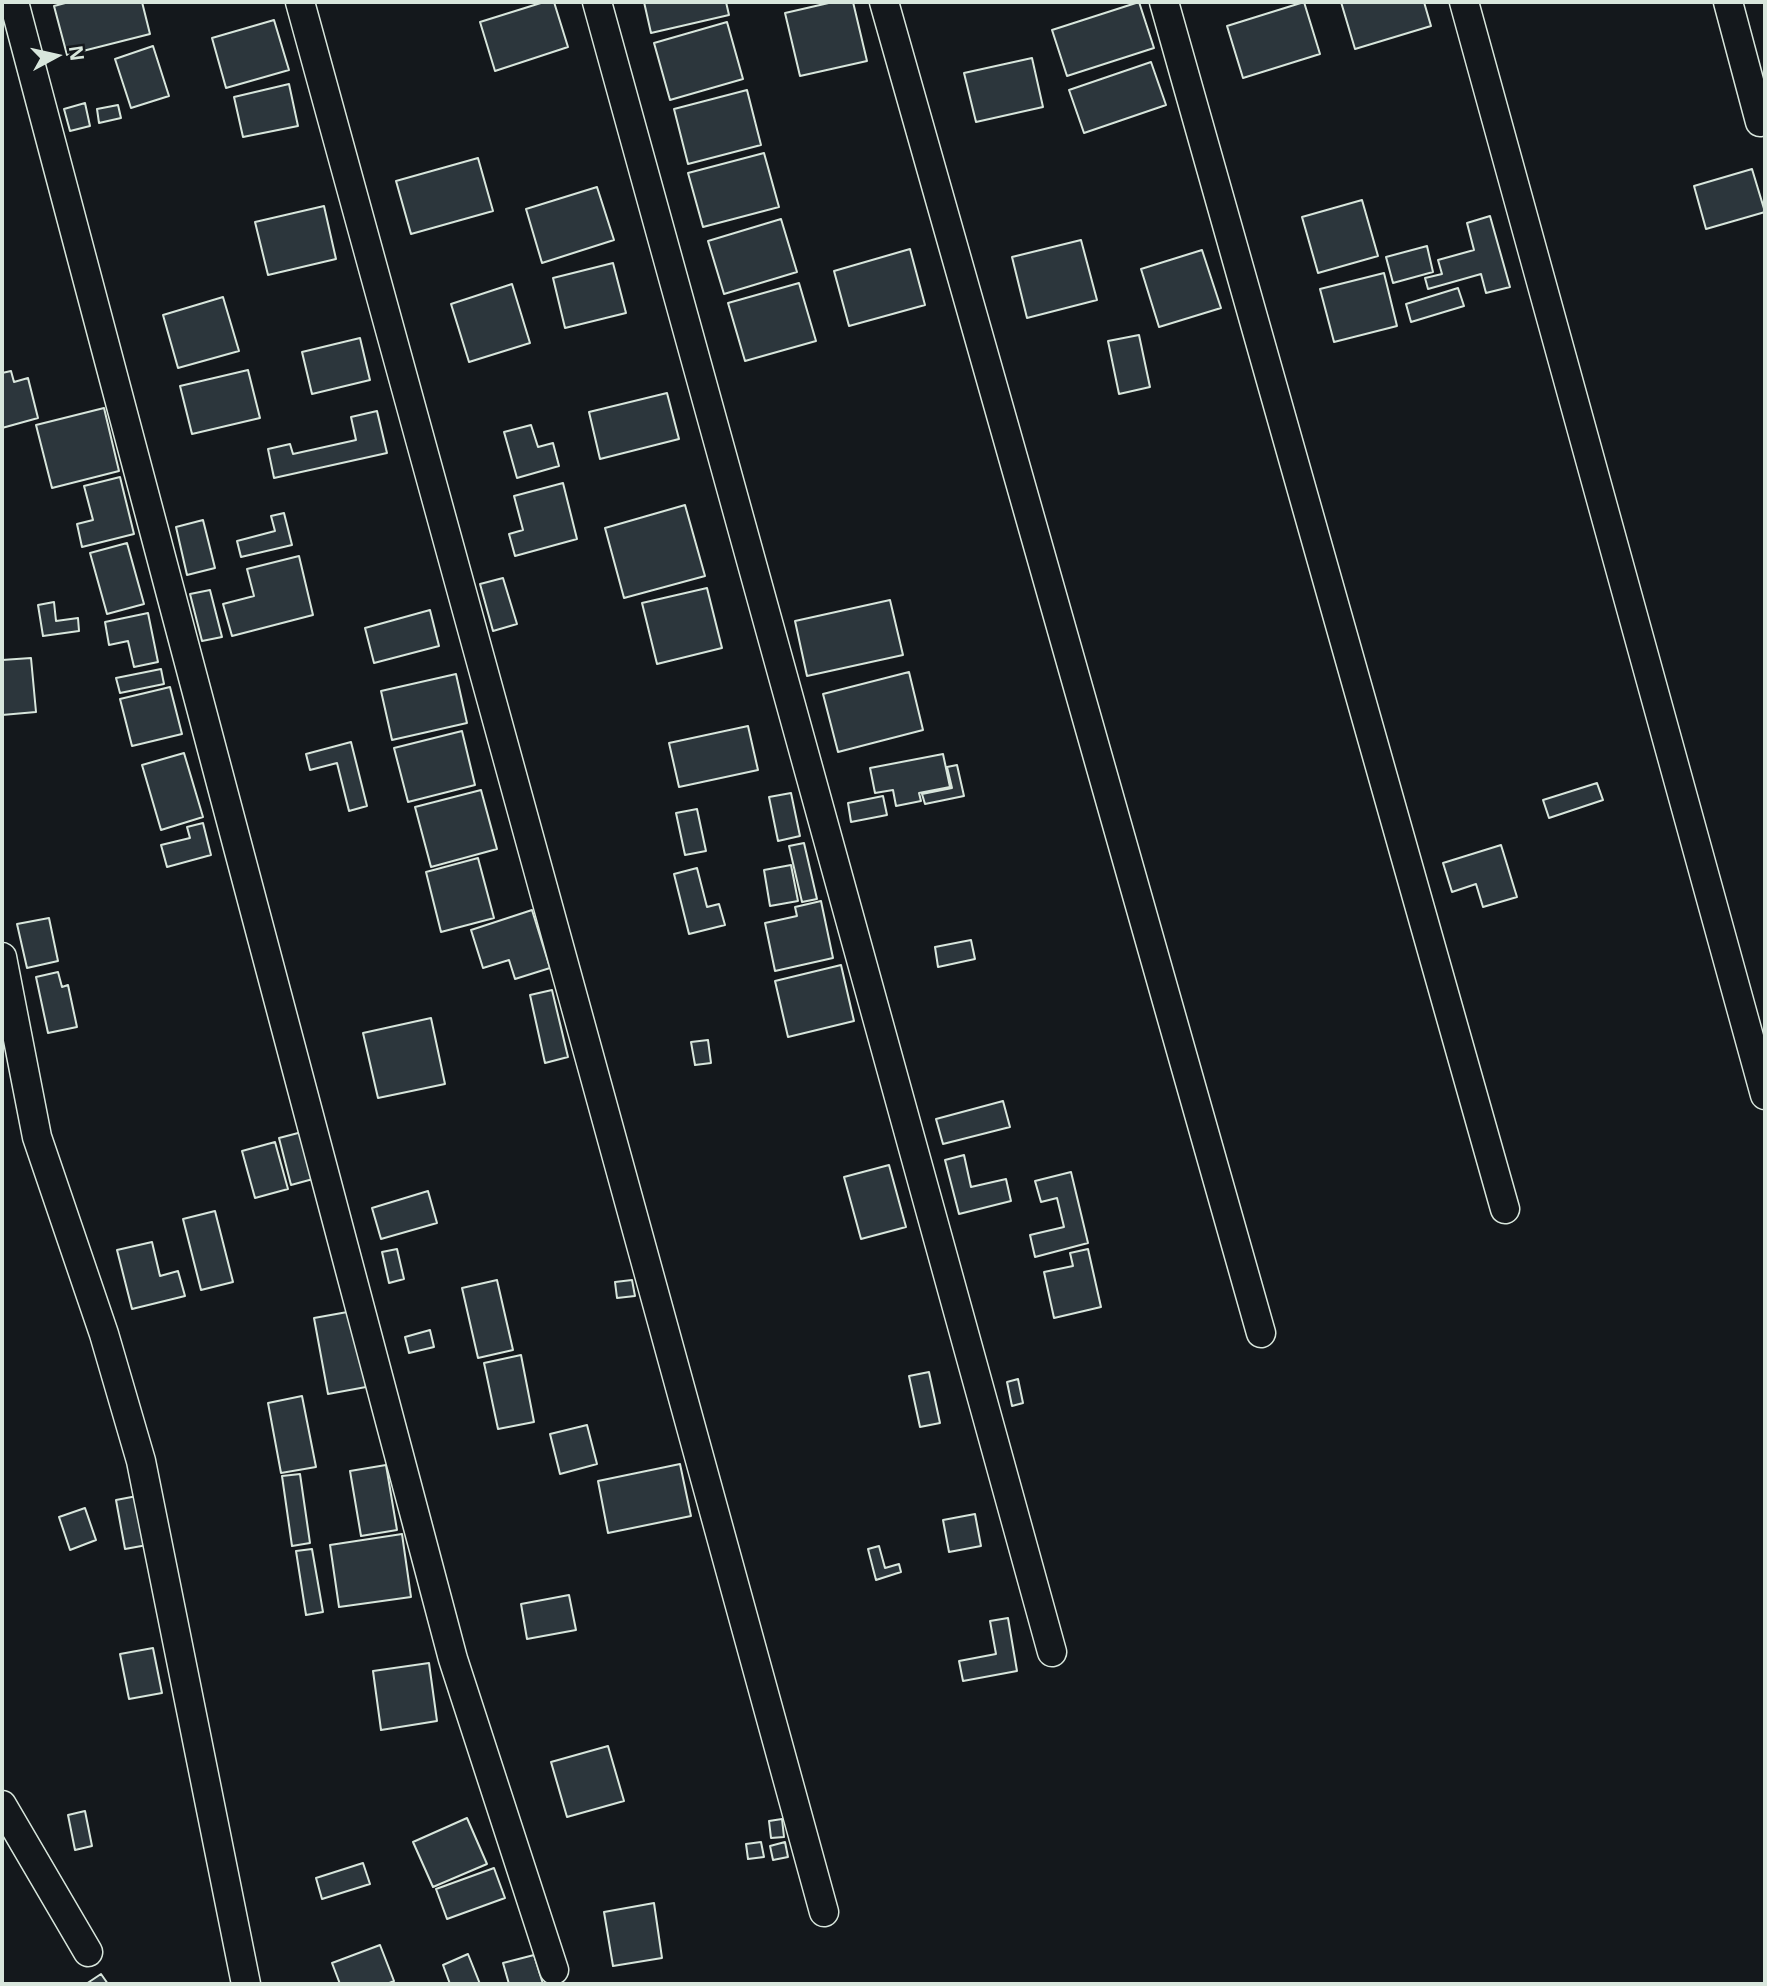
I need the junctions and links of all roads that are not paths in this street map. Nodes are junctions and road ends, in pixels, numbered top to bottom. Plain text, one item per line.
1 (14, 2) edge
2 (300, 2) edge
3 (597, 2) edge
4 (884, 2) edge
5 (1164, 2) edge
6 (1464, 2) edge
7 (1728, 2) edge
8 (1760, 122) dead end
9 (2, 957) edge
10 (1765, 1095) edge
11 (1505, 1209) dead end
12 (1261, 1333) dead end
13 (1052, 1652) dead end
14 (2, 1805) edge
15 (824, 1912) dead end
16 (88, 1952) dead end
17 (554, 1970) dead end
18 (246, 1984) edge

1 - 17 street
2 - 15 street
3 - 13 street
4 - 12 street
5 - 11 street
6 - 10 street
7 - 8 street
9 - 18 street
14 - 16 street

